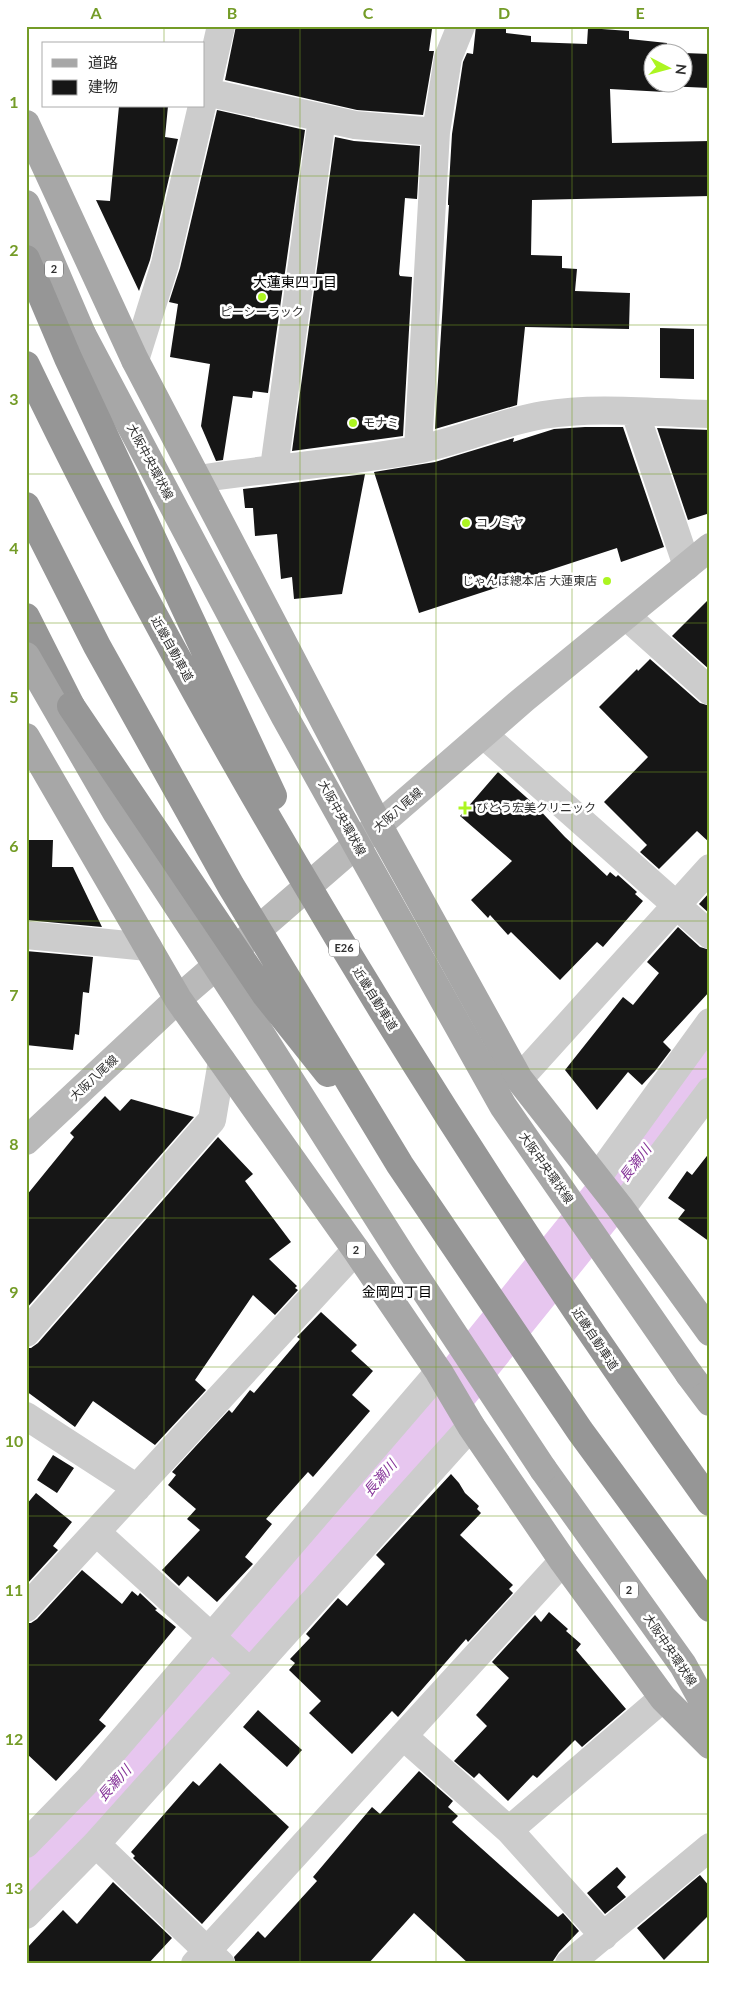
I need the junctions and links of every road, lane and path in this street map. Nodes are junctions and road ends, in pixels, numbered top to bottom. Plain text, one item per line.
1 (221, 26) edge
2 (461, 26) edge
3 (205, 96) edge
4 (205, 100) edge
5 (202, 108) edge
6 (322, 118) junction
7 (26, 124) edge
8 (436, 132) junction
9 (26, 204) edge
10 (26, 259) edge
11 (136, 360) junction
12 (26, 365) edge
13 (635, 412) junction
14 (710, 414) edge
15 (418, 449) junction
16 (274, 468) junction
17 (198, 479) junction
18 (26, 506) edge
19 (710, 547) edge
20 (687, 566) junction
21 (626, 616) junction
22 (26, 617) edge
23 (26, 656) edge
24 (710, 691) edge
25 (484, 735) junction
26 (26, 737) edge
27 (380, 826) junction
28 (710, 868) edge
29 (677, 905) junction
30 (26, 935) edge
31 (710, 935) edge
32 (148, 947) junction
33 (344, 948) junction
34 (178, 999) junction
35 (710, 1022) edge
36 (222, 1061) junction
37 (519, 1079) junction
38 (710, 1091) edge
39 (26, 1141) edge
40 (400, 1165) junction
41 (597, 1178) junction
42 (621, 1209) junction
43 (356, 1250) junction
44 (710, 1332) edge
45 (26, 1333) edge
46 (439, 1372) junction
47 (710, 1402) edge
48 (26, 1416) edge
49 (470, 1426) junction
50 (137, 1488) junction
51 (710, 1502) edge
52 (96, 1532) junction
53 (563, 1561) junction
54 (26, 1608) edge
55 (710, 1608) edge
56 (212, 1637) junction
57 (250, 1672) junction
58 (663, 1698) junction
59 (710, 1714) edge
60 (403, 1736) junction
61 (710, 1745) edge
62 (509, 1830) junction
63 (26, 1844) edge
64 (96, 1844) junction
65 (710, 1847) edge
66 (26, 1915) edge
67 (604, 1936) junction
68 (208, 1959) edge
69 (569, 1964) edge

1 - 3 street
2 - 8 street
4 - 6 street
5 - 11 street
6 - 8 street
6 - 16 street
7 - 11 main road
8 - 15 street
9 - 47 main road, 大阪中央環状線 / 2, bridge
10 - 33 highway, bridge
11 - 17 main road
12 - 33 highway, 近畿自動車道 / E26, bridge
13 - 14 street
13 - 15 street
13 - 20 street
15 - 16 street
16 - 17 street
17 - 27 main road
18 - 40 highway, bridge
19 - 20 main road, 大阪八尾線
20 - 21 main road, 大阪八尾線
21 - 24 street
21 - 25 main road, 大阪八尾線
22 - 40 highway, bridge
23 - 59 main road, 大阪中央環状線 / 2, bridge
25 - 27 main road, 大阪八尾線
25 - 29 street
26 - 32 main road, 2
27 - 34 main road, 大阪八尾線
27 - 37 main road
28 - 29 street
29 - 31 street
29 - 37 street
30 - 32 street
32 - 34 main road, 2
33 - 51 highway, 近畿自動車道 / E26, bridge
34 - 36 main road, 2
34 - 39 main road, 大阪八尾線
35 - 41 street
36 - 43 main road, 2
36 - 45 street
37 - 41 main road
38 - 42 street
40 - 55 highway, bridge
41 - 42 main road
42 - 44 main road
43 - 46 main road, 2
43 - 50 street
46 - 49 main road, 2
46 - 56 street
48 - 50 street
49 - 53 main road, 2
49 - 57 street
50 - 52 street
52 - 54 street
52 - 56 street
53 - 58 main road, 2
53 - 60 street
56 - 57 street
56 - 63 street
57 - 64 street
58 - 61 main road, 2
58 - 62 street
60 - 62 street
60 - 68 street
62 - 67 street
64 - 66 street
64 - 68 street
65 - 67 street
67 - 69 street

